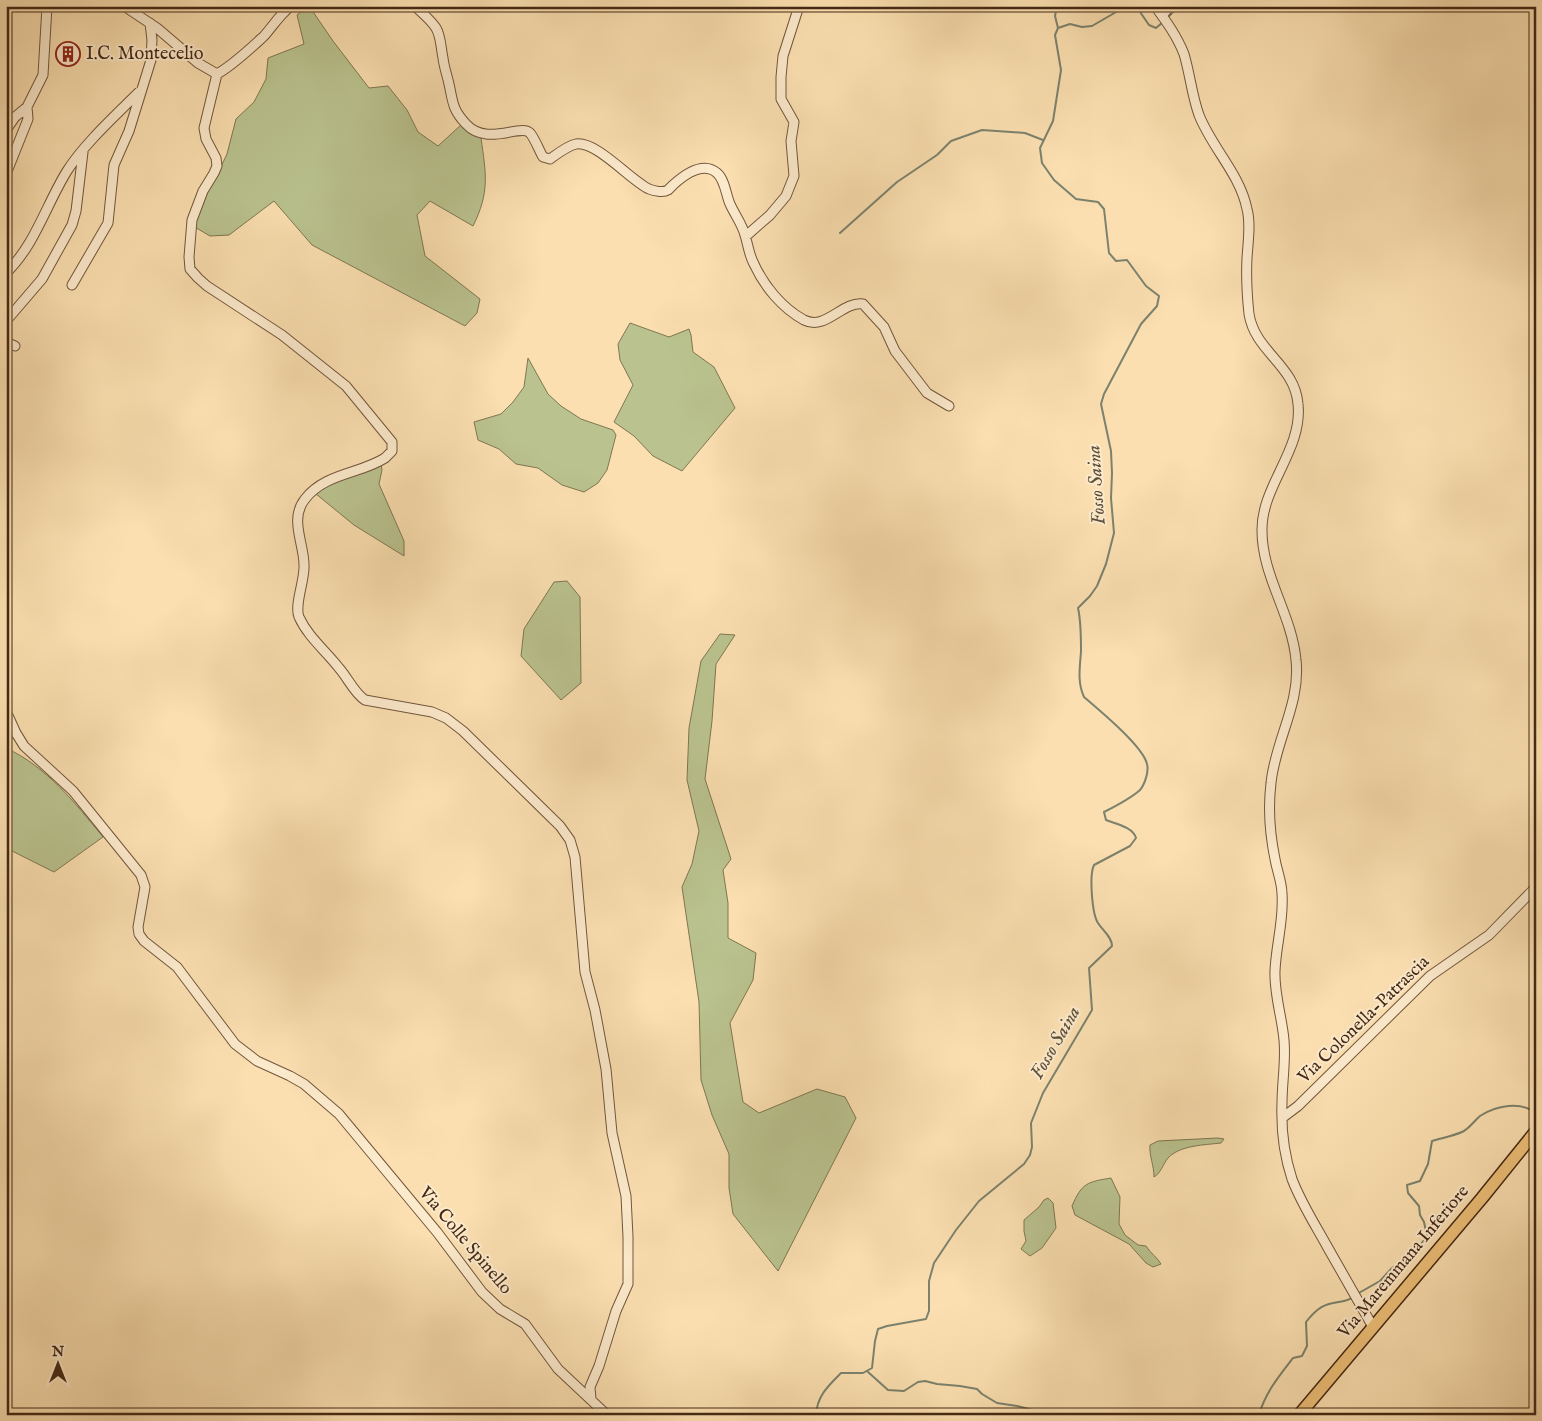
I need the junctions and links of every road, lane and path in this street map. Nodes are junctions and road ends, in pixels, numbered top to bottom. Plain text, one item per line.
1 (47, 6) edge
2 (124, 6) edge
3 (291, 6) edge
4 (415, 6) edge
5 (799, 6) edge
6 (1155, 6) edge
7 (1170, 6) edge
8 (1162, 16) junction
9 (150, 23) junction
10 (217, 74) junction
11 (141, 90) junction
12 (27, 107) junction
13 (6, 130) edge
14 (83, 152) junction
15 (6, 174) edge
16 (746, 236) junction
17 (6, 273) edge
18 (72, 285) dead end
19 (6, 321) edge
20 (949, 406) dead end
21 (6, 711) edge
22 (1536, 887) edge
23 (1282, 1118) junction
24 (1536, 1131) edge
25 (1373, 1327) junction
26 (591, 1400) junction
27 (607, 1415) edge
28 (1298, 1415) edge

1 - 12 street
2 - 9 street
3 - 10 street
4 - 16 street
5 - 16 street
6 - 8 street
7 - 8 street
8 - 23 street
9 - 10 street
9 - 11 street
10 - 26 street
11 - 14 street
11 - 18 street
12 - 13 street
12 - 15 street
14 - 17 street
14 - 19 street
16 - 20 street
21 - 26 street, Via Colle Spinello
22 - 23 street, Via Colonella-Patrascia
23 - 25 street
24 - 25 main road, Via Maremmana Inferiore
25 - 28 main road, Via Maremmana Inferiore
26 - 27 street, Via Colle Spinello

